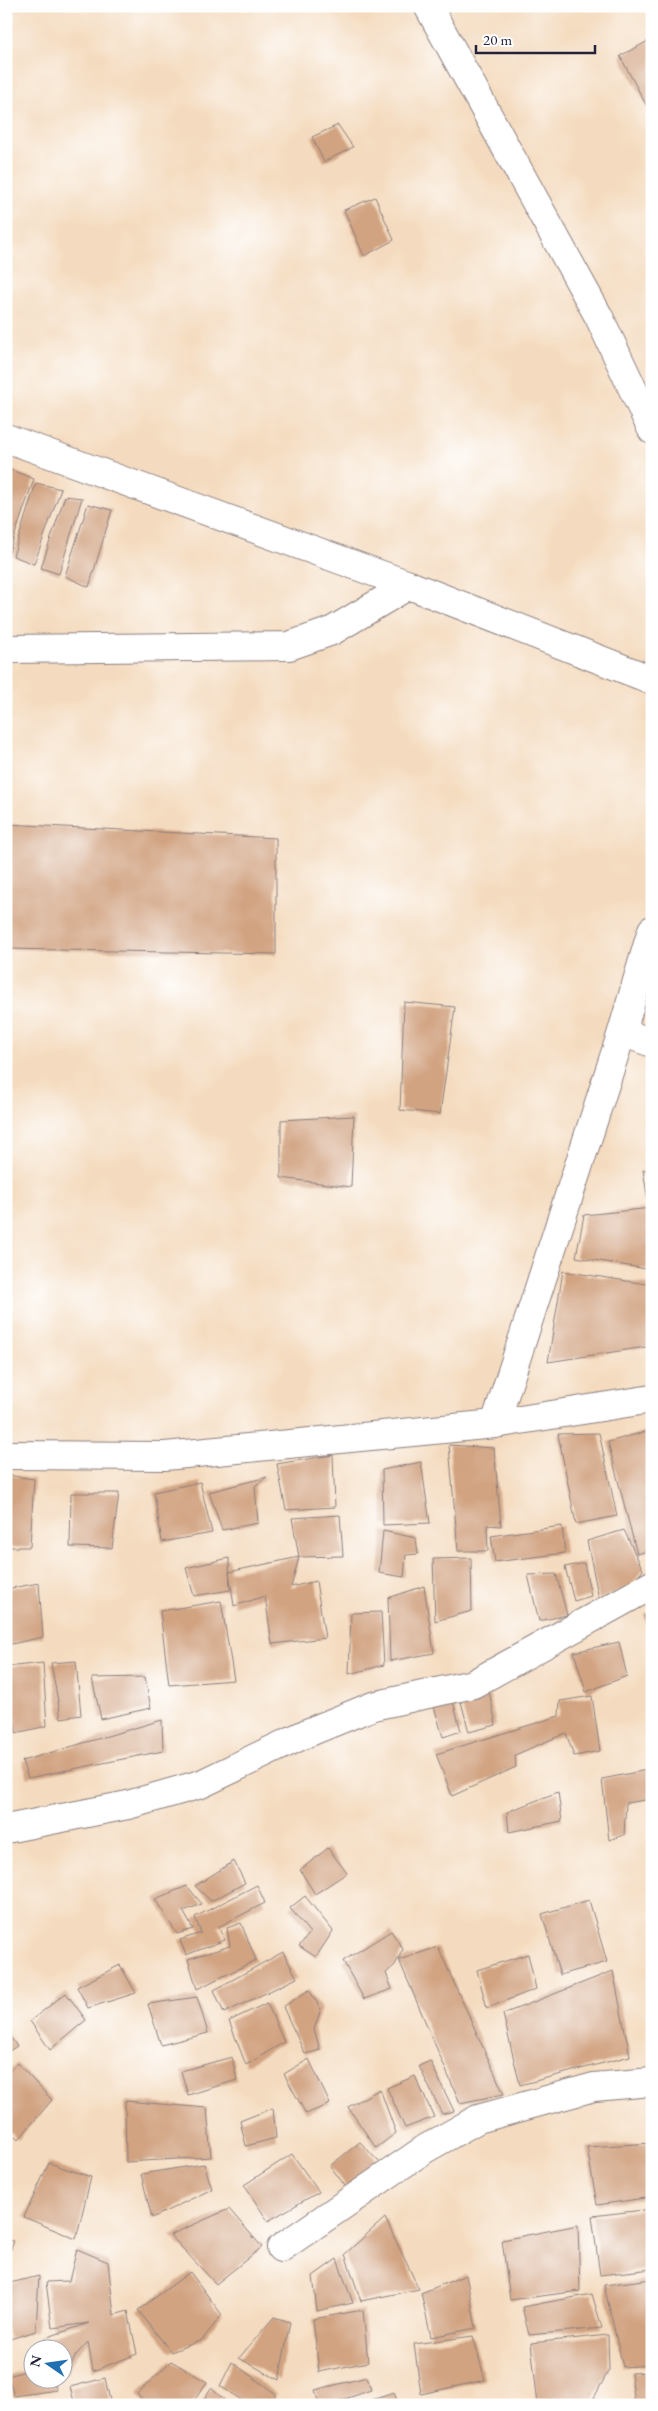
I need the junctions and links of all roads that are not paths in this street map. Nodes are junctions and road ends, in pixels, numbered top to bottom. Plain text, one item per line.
1 (428, 6) edge
2 (652, 430) edge
3 (6, 438) edge
4 (409, 585) junction
5 (6, 649) edge
6 (652, 680) edge
7 (652, 930) edge
8 (622, 1032) junction
9 (652, 1043) edge
10 (652, 1399) edge
11 (494, 1424) junction
12 (6, 1455) edge
13 (652, 1585) edge
14 (6, 1828) edge
15 (652, 2082) edge
16 (281, 2248) dead end

1 - 2 street
3 - 4 street
4 - 5 street
4 - 6 street
7 - 8 street
8 - 9 street
8 - 11 street
10 - 11 street
11 - 12 street
13 - 14 street
15 - 16 street

